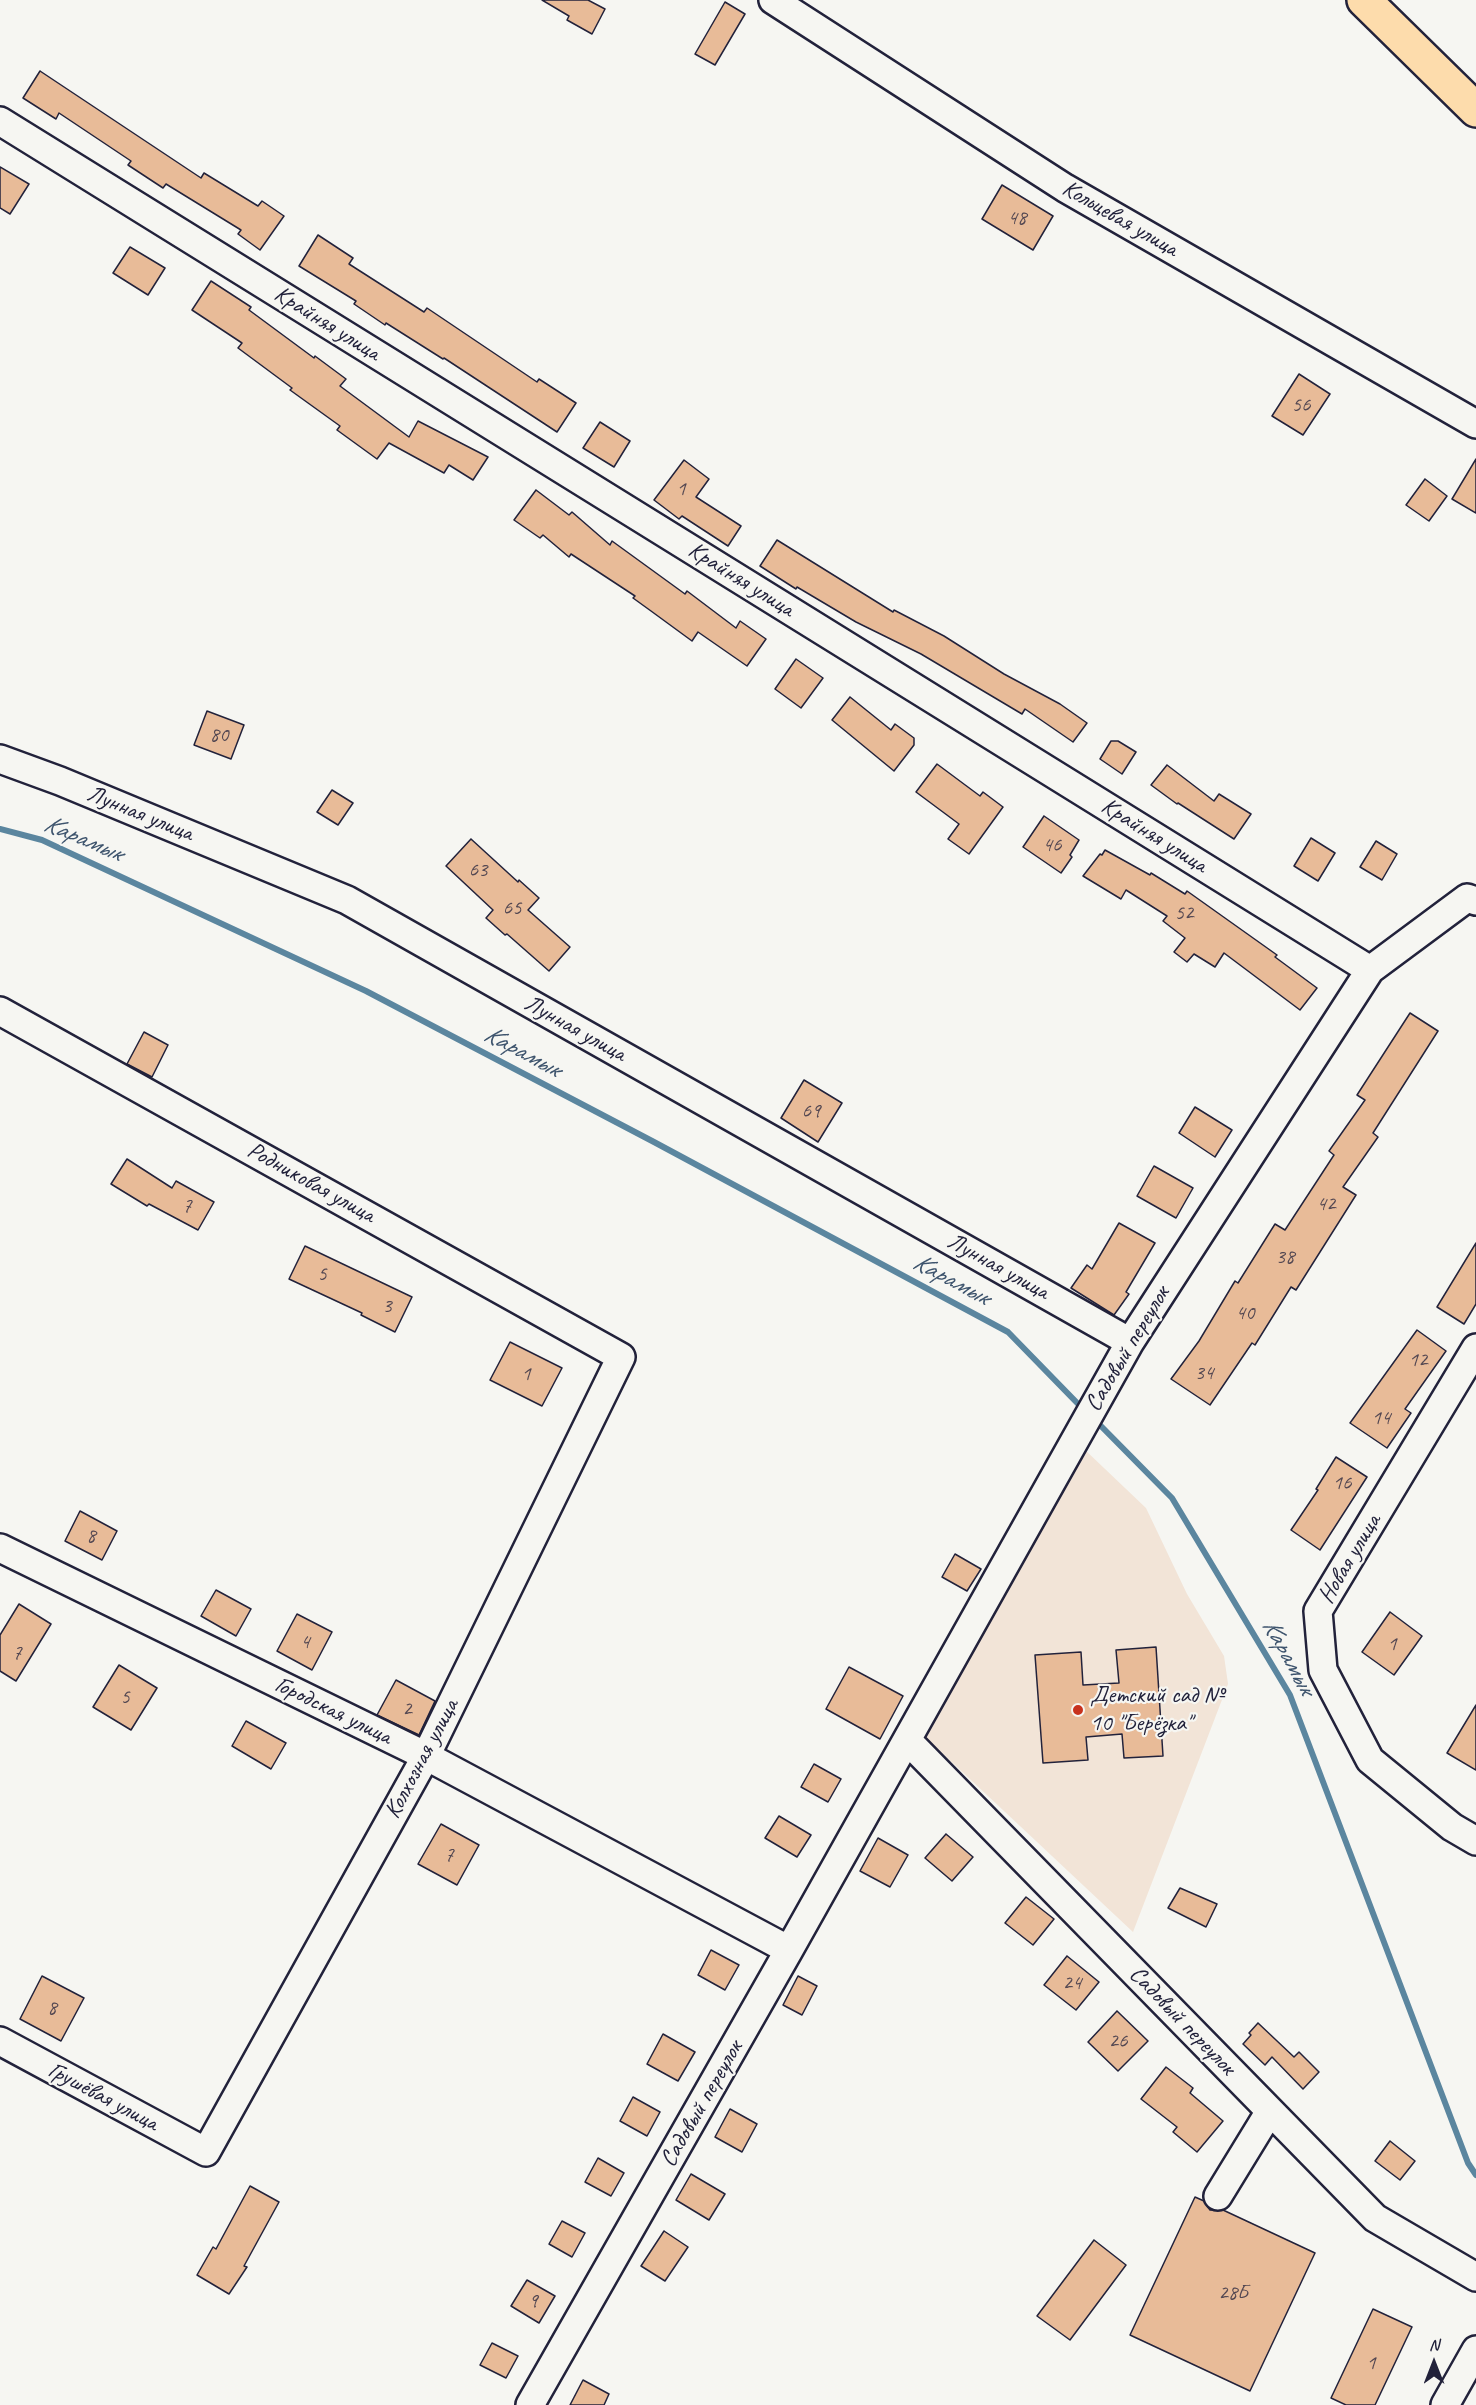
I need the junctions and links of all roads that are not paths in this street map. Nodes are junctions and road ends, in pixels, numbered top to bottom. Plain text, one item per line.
1 (773, 0) edge
2 (1364, 0) edge
3 (1385, 0) edge
4 (1476, 88) edge
5 (1476, 110) edge
6 (0, 122) edge
7 (1476, 424) edge
8 (0, 759) edge
9 (1476, 901) edge
10 (1370, 970) junction
11 (0, 1011) edge
12 (1130, 1342) junction
13 (1476, 1348) edge
14 (621, 1357) joint
15 (0, 1548) edge
16 (907, 1740) junction
17 (426, 1756) junction
18 (1476, 1841) edge
19 (789, 1950) junction
20 (0, 2041) edge
21 (1270, 2111) junction
22 (206, 2152) joint
23 (1218, 2196) dead end
24 (1476, 2277) edge
25 (1476, 2350) edge
26 (530, 2405) edge
27 (1445, 2405) edge

1 - 7 street, Кольцевая улица
2 - 5 main road
3 - 4 main road
6 - 10 street, Крайняя улица
8 - 12 street, Лунная улица
9 - 10 street
10 - 12 street, Садовый переулок
11 - 14 street, Родниковая улица
12 - 16 street, Садовый переулок
13 - 18 street, Новая улица
14 - 17 street, Колхозная улица
15 - 17 street, Городская улица
16 - 19 street, Садовый переулок
16 - 21 street, Садовый переулок
17 - 19 street, Городская улица
17 - 22 street, Колхозная улица
19 - 26 street, Садовый переулок
20 - 22 street, Грушёвая улица
21 - 23 street
21 - 24 street, Садовый переулок
25 - 27 street

